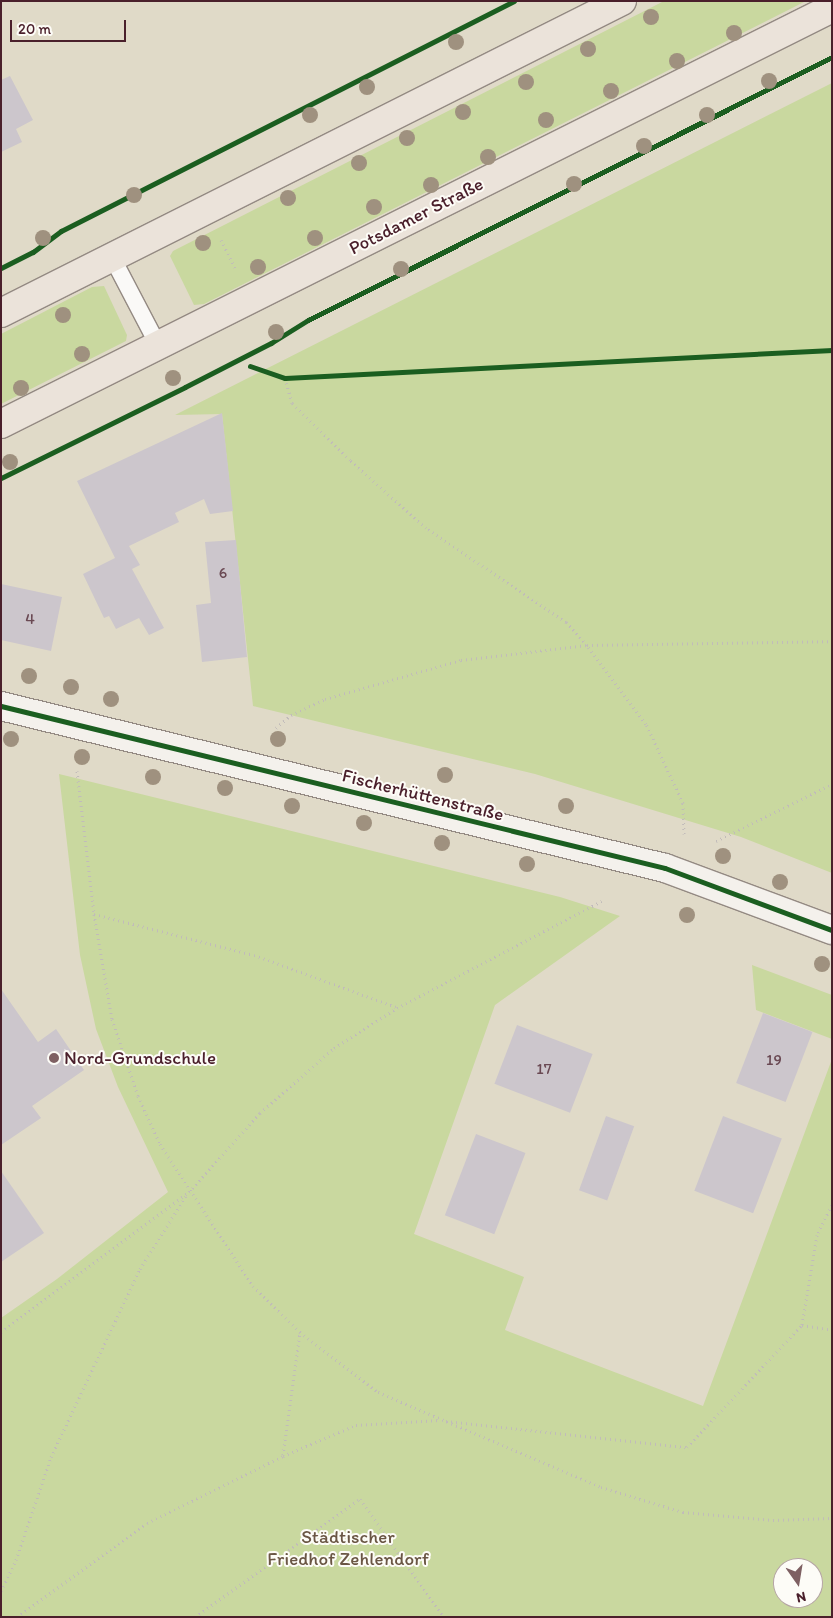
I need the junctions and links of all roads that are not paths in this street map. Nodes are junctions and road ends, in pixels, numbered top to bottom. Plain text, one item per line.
1 (622, 1) edge
2 (832, 8) edge
3 (112, 257) junction
4 (1, 313) edge
5 (158, 345) junction
6 (1, 424) edge
7 (1, 706) edge
8 (832, 930) edge

1 - 3 main road
2 - 5 main road, Potsdamer Straße
3 - 4 main road
3 - 5 lane
5 - 6 main road, Potsdamer Straße
7 - 8 street, Fischerhüttenstraße

